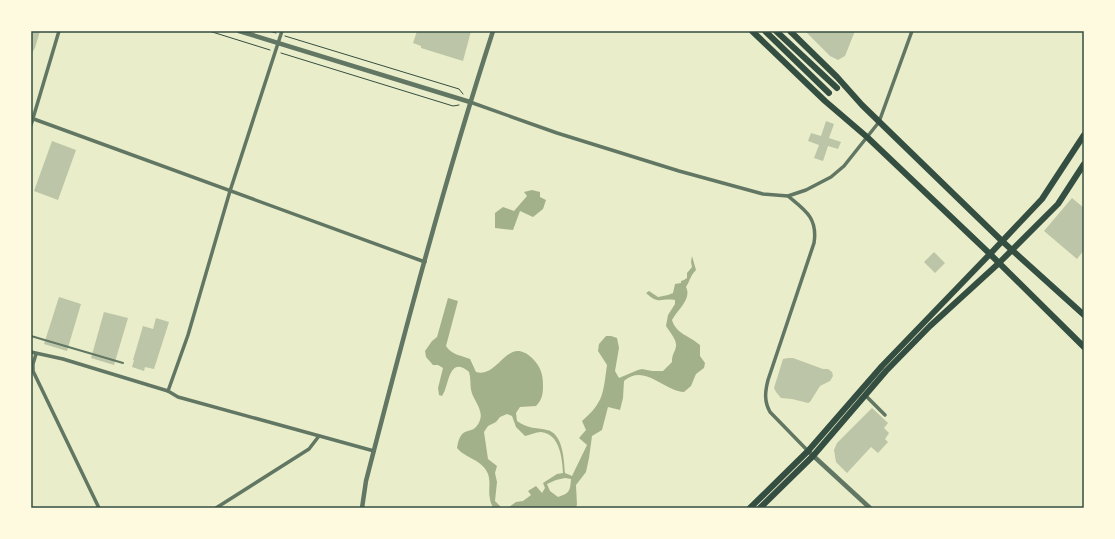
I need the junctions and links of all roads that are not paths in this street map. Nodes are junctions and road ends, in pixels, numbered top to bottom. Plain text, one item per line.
1 (58, 31) edge
2 (239, 31) edge
3 (493, 31) edge
4 (752, 31) edge
5 (765, 31) edge
6 (776, 31) edge
7 (790, 31) edge
8 (912, 31) edge
9 (282, 33) edge
10 (278, 43) junction
11 (837, 88) dead end
12 (829, 93) dead end
13 (470, 102) junction
14 (32, 118) edge
15 (879, 122) junction
16 (31, 125) edge
17 (1084, 135) edge
18 (867, 138) junction
19 (1084, 164) edge
20 (230, 191) junction
21 (788, 196) junction
22 (1002, 240) junction
23 (1012, 249) junction
24 (990, 254) junction
25 (425, 262) junction
26 (999, 263) junction
27 (1084, 315) edge
28 (31, 336) edge
29 (1084, 347) edge
30 (31, 352) edge
31 (36, 354) junction
32 (123, 363) dead end
33 (168, 391) junction
34 (865, 395) junction
35 (885, 415) dead end
36 (319, 436) junction
37 (374, 451) junction
38 (810, 454) junction
39 (99, 508) edge
40 (216, 508) edge
41 (362, 508) edge
42 (750, 508) edge
43 (760, 508) edge
44 (870, 508) edge

1 - 14 street
2 - 10 street
3 - 13 street
4 - 18 main road
5 - 12 main road
6 - 11 main road
7 - 15 main road
8 - 15 street
9 - 10 street
10 - 13 street
10 - 20 street
13 - 21 street
13 - 25 street
14 - 16 street
14 - 20 street
15 - 18 street
15 - 22 main road
17 - 22 main road
18 - 21 street
18 - 24 main road
19 - 23 main road
20 - 25 street
20 - 33 street
21 - 38 street
22 - 23 main road
22 - 24 main road
23 - 26 main road
23 - 27 main road
24 - 26 main road
24 - 38 main road
25 - 37 street
26 - 29 main road
26 - 34 main road
28 - 32 lane
30 - 31 street
31 - 33 street
31 - 39 street
33 - 36 street
34 - 35 street
34 - 38 main road
36 - 37 street
36 - 40 street
37 - 41 street
38 - 42 main road
38 - 43 main road
38 - 44 street

